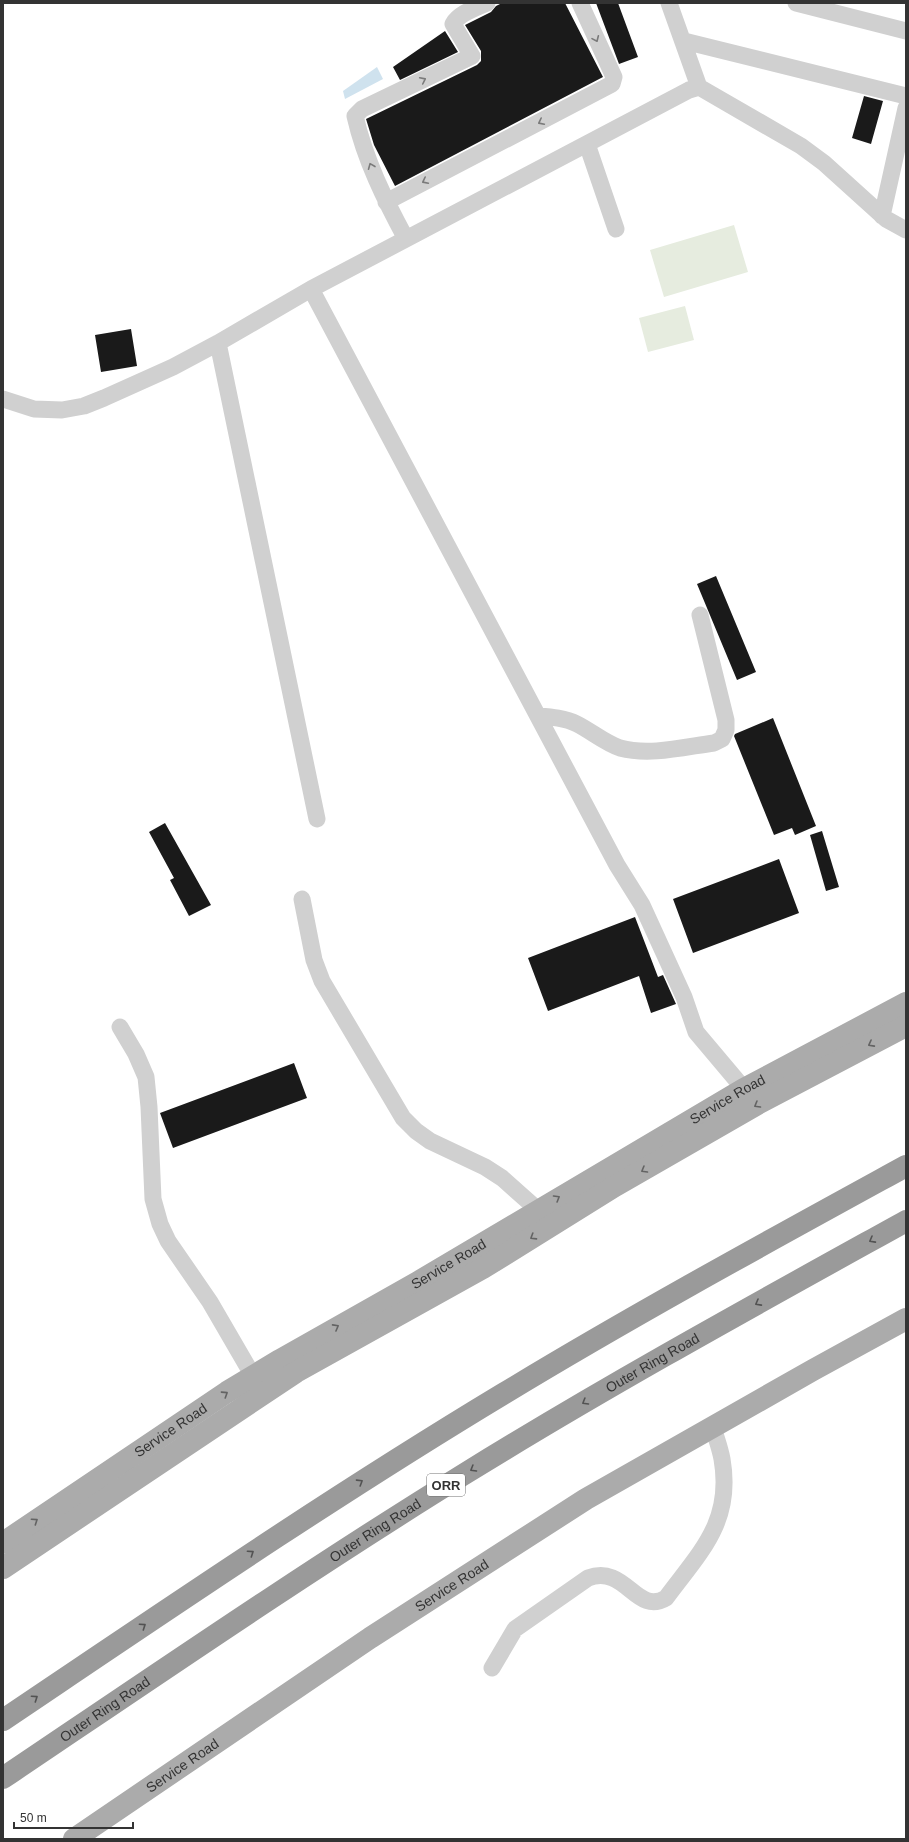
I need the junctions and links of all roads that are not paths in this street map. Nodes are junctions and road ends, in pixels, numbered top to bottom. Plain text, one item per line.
1 (487, 3) edge
2 (580, 3) edge
3 (669, 3) edge
4 (796, 3) edge
5 (906, 31) edge
6 (684, 41) junction
7 (699, 87) junction
8 (906, 96) edge
9 (906, 108) edge
10 (587, 144) junction
11 (900, 164) edge
12 (386, 202) junction
13 (882, 216) junction
14 (616, 230) dead end
15 (906, 230) edge
16 (406, 239) junction
17 (311, 289) junction
18 (218, 343) junction
19 (3, 399) edge
20 (700, 615) dead end
21 (538, 716) junction
22 (317, 819) dead end
23 (302, 900) dead end
24 (906, 1003) edge
25 (906, 1026) edge
26 (120, 1028) dead end
27 (744, 1089) junction
28 (906, 1166) edge
29 (538, 1210) junction
30 (906, 1221) edge
31 (906, 1319) edge
32 (253, 1376) junction
33 (713, 1427) junction
34 (3, 1543) edge
35 (3, 1568) edge
36 (492, 1668) dead end
37 (3, 1720) edge
38 (3, 1778) edge
39 (74, 1839) edge

12 -> 1 street
2 -> 12 street
3 - 6 street
4 - 5 street
6 - 7 street
6 - 8 street
7 - 10 street
7 - 13 street
9 - 11 street
10 - 14 street
10 - 16 street
11 - 13 street
12 - 16 street
13 - 15 street
16 - 17 street
17 - 18 street
17 - 21 street
18 - 19 street
18 - 22 street
20 - 21 street
21 - 27 street
23 - 29 street
24 - 27 main road, Service Road
25 -> 35 main road
26 - 32 street
29 -> 27 main road, Service Road
37 -> 28 highway
32 -> 29 main road, Service Road
30 -> 38 highway, Outer Ring Road / ORR
31 - 33 main road, Service Road
34 -> 32 main road, Service Road
33 - 36 street
33 - 39 main road, Service Road

